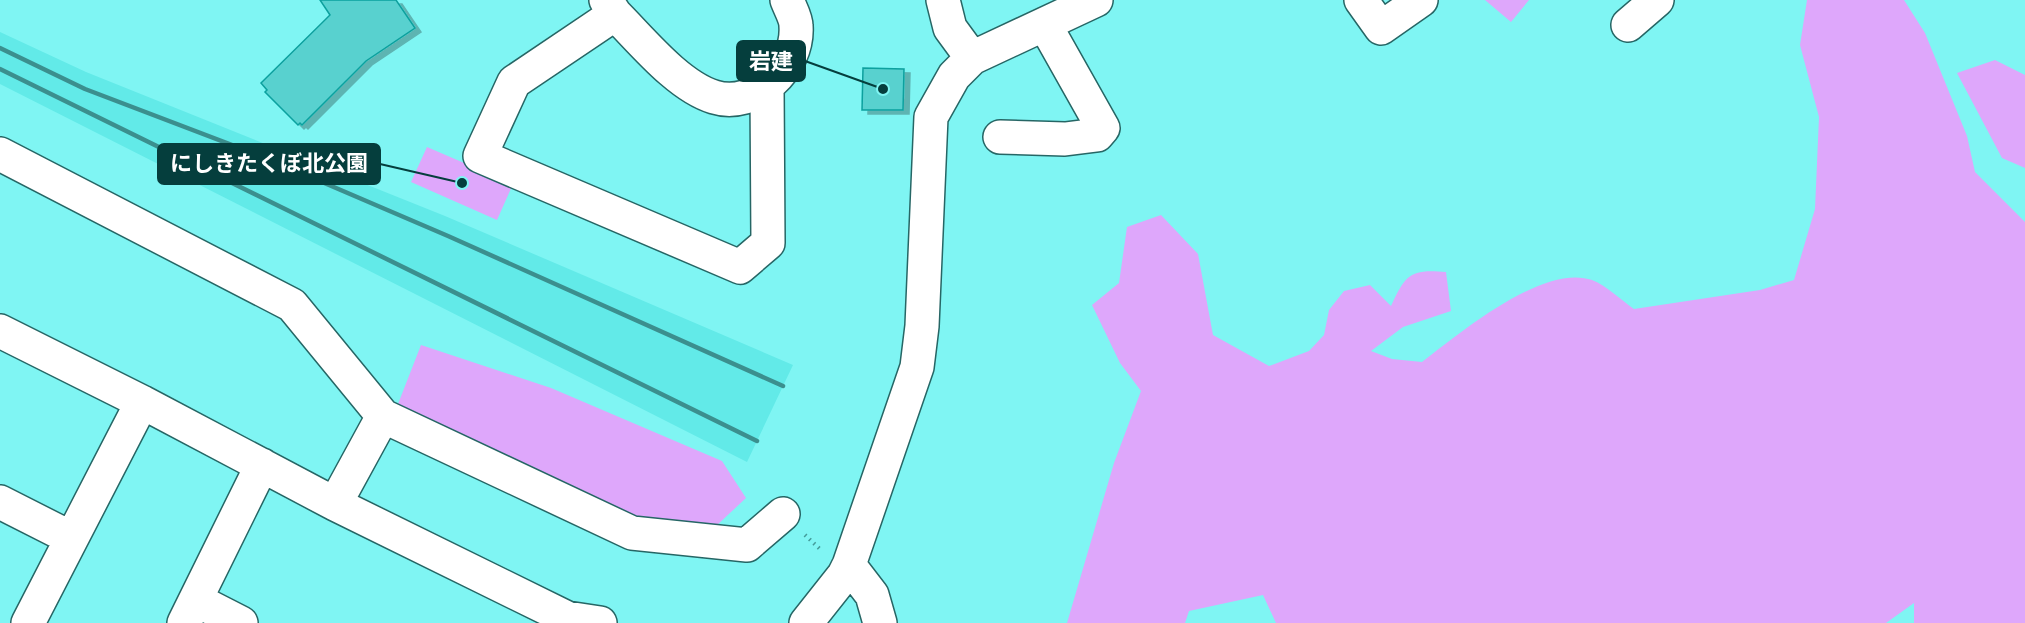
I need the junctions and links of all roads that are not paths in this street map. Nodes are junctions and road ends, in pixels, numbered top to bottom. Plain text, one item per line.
1 (787, 0) edge
2 (943, 0) edge
3 (1096, 0) edge
4 (1361, 0) edge
5 (1421, 0) edge
6 (1657, 0) edge
7 (611, 7) edge
8 (1628, 25) dead end
9 (1045, 26) junction
10 (972, 58) junction
11 (767, 87) junction
12 (1000, 137) dead end
13 (0, 154) edge
14 (0, 332) edge
15 (142, 402) junction
16 (382, 416) junction
17 (262, 465) junction
18 (0, 502) edge
19 (335, 504) junction
20 (783, 514) road end
21 (71, 538) junction
22 (846, 570) junction
23 (190, 611) edge
24 (28, 623) edge
25 (241, 623) edge
26 (600, 623) edge
27 (806, 623) edge
28 (880, 623) edge

1 - 11 street
2 - 10 street
3 - 9 street
4 - 5 street
6 - 8 street
7 - 11 street
7 - 11 street
9 - 10 street
9 - 12 street
10 - 22 street
13 - 16 street
14 - 15 street
15 - 17 street
15 - 21 street
16 - 19 street
16 - 20 street
17 - 19 street
17 - 23 street
18 - 21 street
19 - 26 street
21 - 24 street
22 - 27 street
22 - 28 street
23 - 25 street

